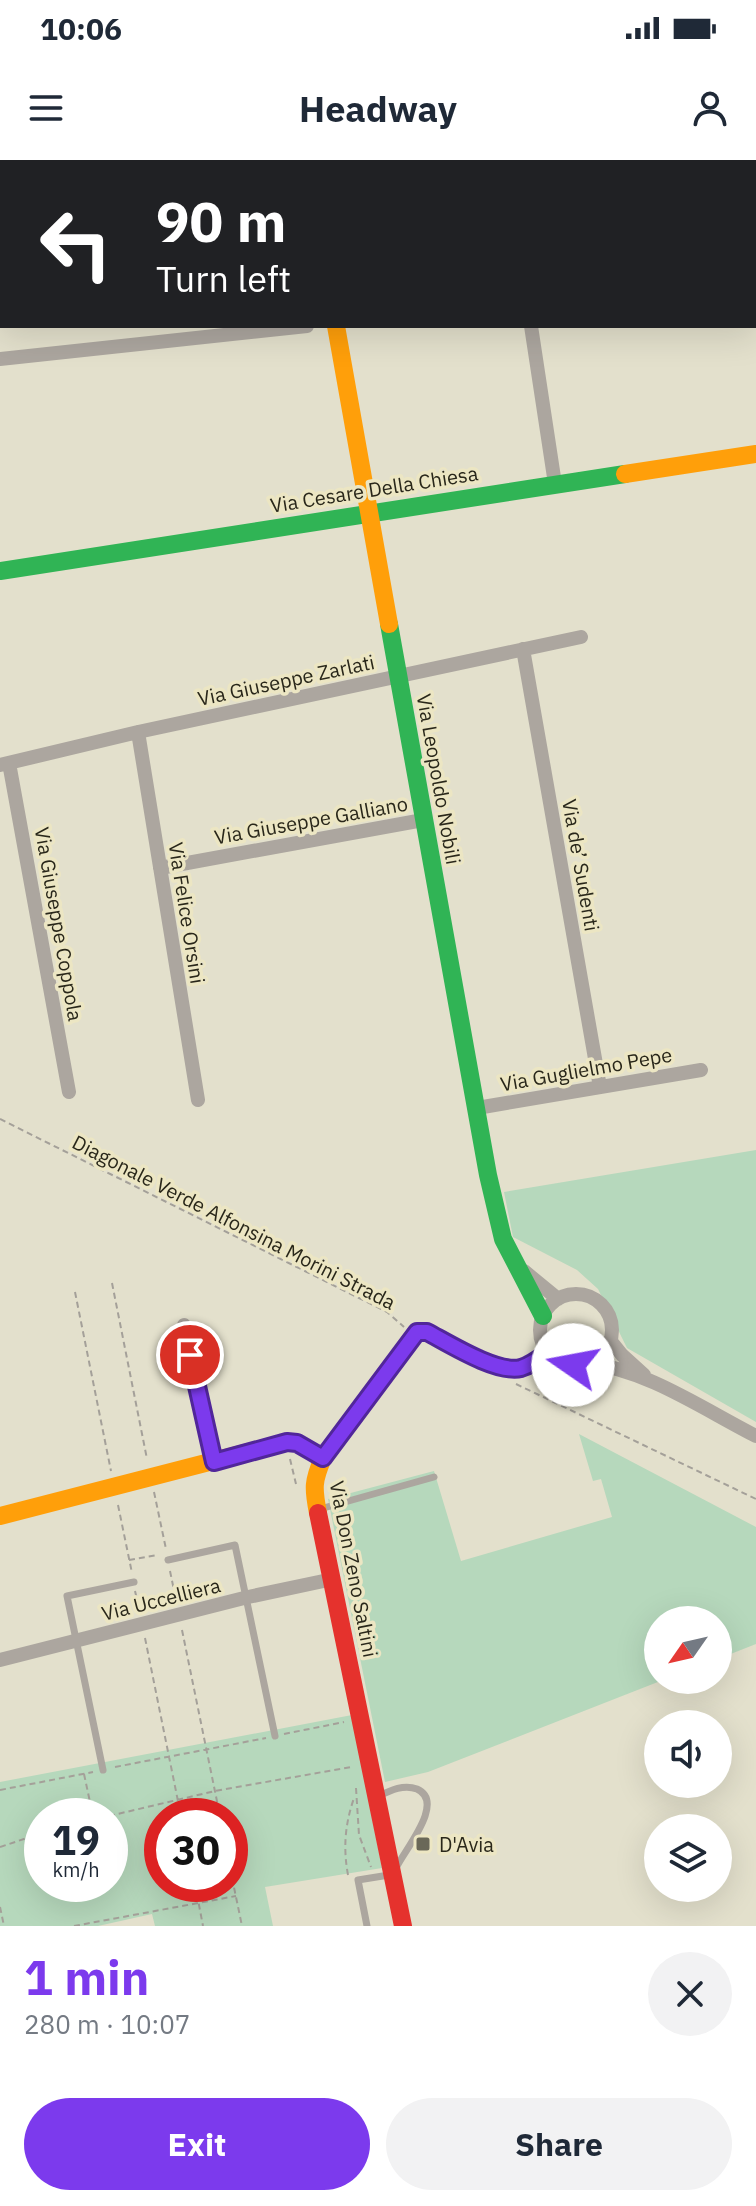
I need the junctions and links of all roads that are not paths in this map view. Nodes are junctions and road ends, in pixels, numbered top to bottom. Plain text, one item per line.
1 (288, 328) edge
2 (336, 328) edge
3 (531, 328) edge
4 (0, 359) edge
5 (756, 454) edge
6 (555, 484) junction
7 (369, 512) junction
8 (0, 571) edge
9 (581, 637) dead end
10 (523, 649) junction
11 (398, 677) junction
12 (138, 732) junction
13 (4, 764) edge
14 (423, 820) junction
15 (160, 868) junction
16 (701, 1070) dead end
17 (600, 1087) junction
18 (69, 1092) dead end
19 (198, 1100) dead end
20 (477, 1108) junction
21 (503, 1239) junction
22 (558, 1299) junction
23 (543, 1316) junction
24 (184, 1325) dead end
25 (610, 1340) junction
26 (548, 1352) junction
27 (588, 1363) junction
28 (654, 1383) junction
29 (756, 1436) edge
30 (323, 1458) junction
31 (214, 1462) junction
32 (434, 1477) dead end
33 (318, 1509) junction
34 (0, 1516) edge
35 (167, 1557) road end
36 (333, 1579) junction
37 (134, 1582) road end
38 (248, 1597) junction
39 (76, 1641) junction
40 (0, 1660) edge
41 (275, 1736) road end
42 (103, 1770) road end
43 (377, 1796) junction
44 (384, 1876) junction
45 (367, 1926) edge
46 (403, 1926) edge

1 - 4 street
2 - 7 street, Via Leopoldo Nobili
3 - 6 street
5 - 6 street, Via Cesare Della Chiesa
6 - 7 street, Via Cesare Della Chiesa
7 - 8 street, Via Cesare Della Chiesa
7 - 11 street, Via Leopoldo Nobili
9 - 10 street, Via Giuseppe Zarlati
10 - 11 street, Via Giuseppe Zarlati
10 - 17 street, Via de’ Sudenti
11 - 12 street, Via Giuseppe Zarlati
11 - 14 street, Via Leopoldo Nobili
12 - 13 street, Via Giuseppe Zarlati
12 - 15 street, Via Felice Orsini
13 - 18 street, Via Giuseppe Coppola
14 - 15 street, Via Giuseppe Galliano
14 - 20 street, Via Leopoldo Nobili
15 - 19 street, Via Felice Orsini
16 - 17 street, Via Guglielmo Pepe
17 - 20 street, Via Guglielmo Pepe
20 - 21 street, Via Leopoldo Nobili
21 - 22 street, Via Leopoldo Nobili
21 - 23 street, Via Leopoldo Nobili
22 - 23 street
22 - 25 street
23 - 26 street
24 - 31 street
25 - 27 street
25 - 28 street
26 - 27 street
26 - 30 street
27 - 28 street
28 - 29 street
30 - 31 street, Via Don Zeno Saltini
30 - 33 street, Via Don Zeno Saltini
31 - 34 street, Via Don Zeno Saltini
32 - 33 lane
33 - 36 street, Via Don Zeno Saltini
35 - 38 lane
36 - 38 street, Via Uccelliera
36 - 43 street, Via Don Zeno Saltini
37 - 39 lane
38 - 39 street, Via Uccelliera
38 - 41 lane
39 - 40 street, Via Uccelliera
39 - 42 lane
43 - 44 street, Via Don Zeno Saltini
43 - 44 lane
44 - 45 lane
44 - 46 street, Via Don Zeno Saltini

